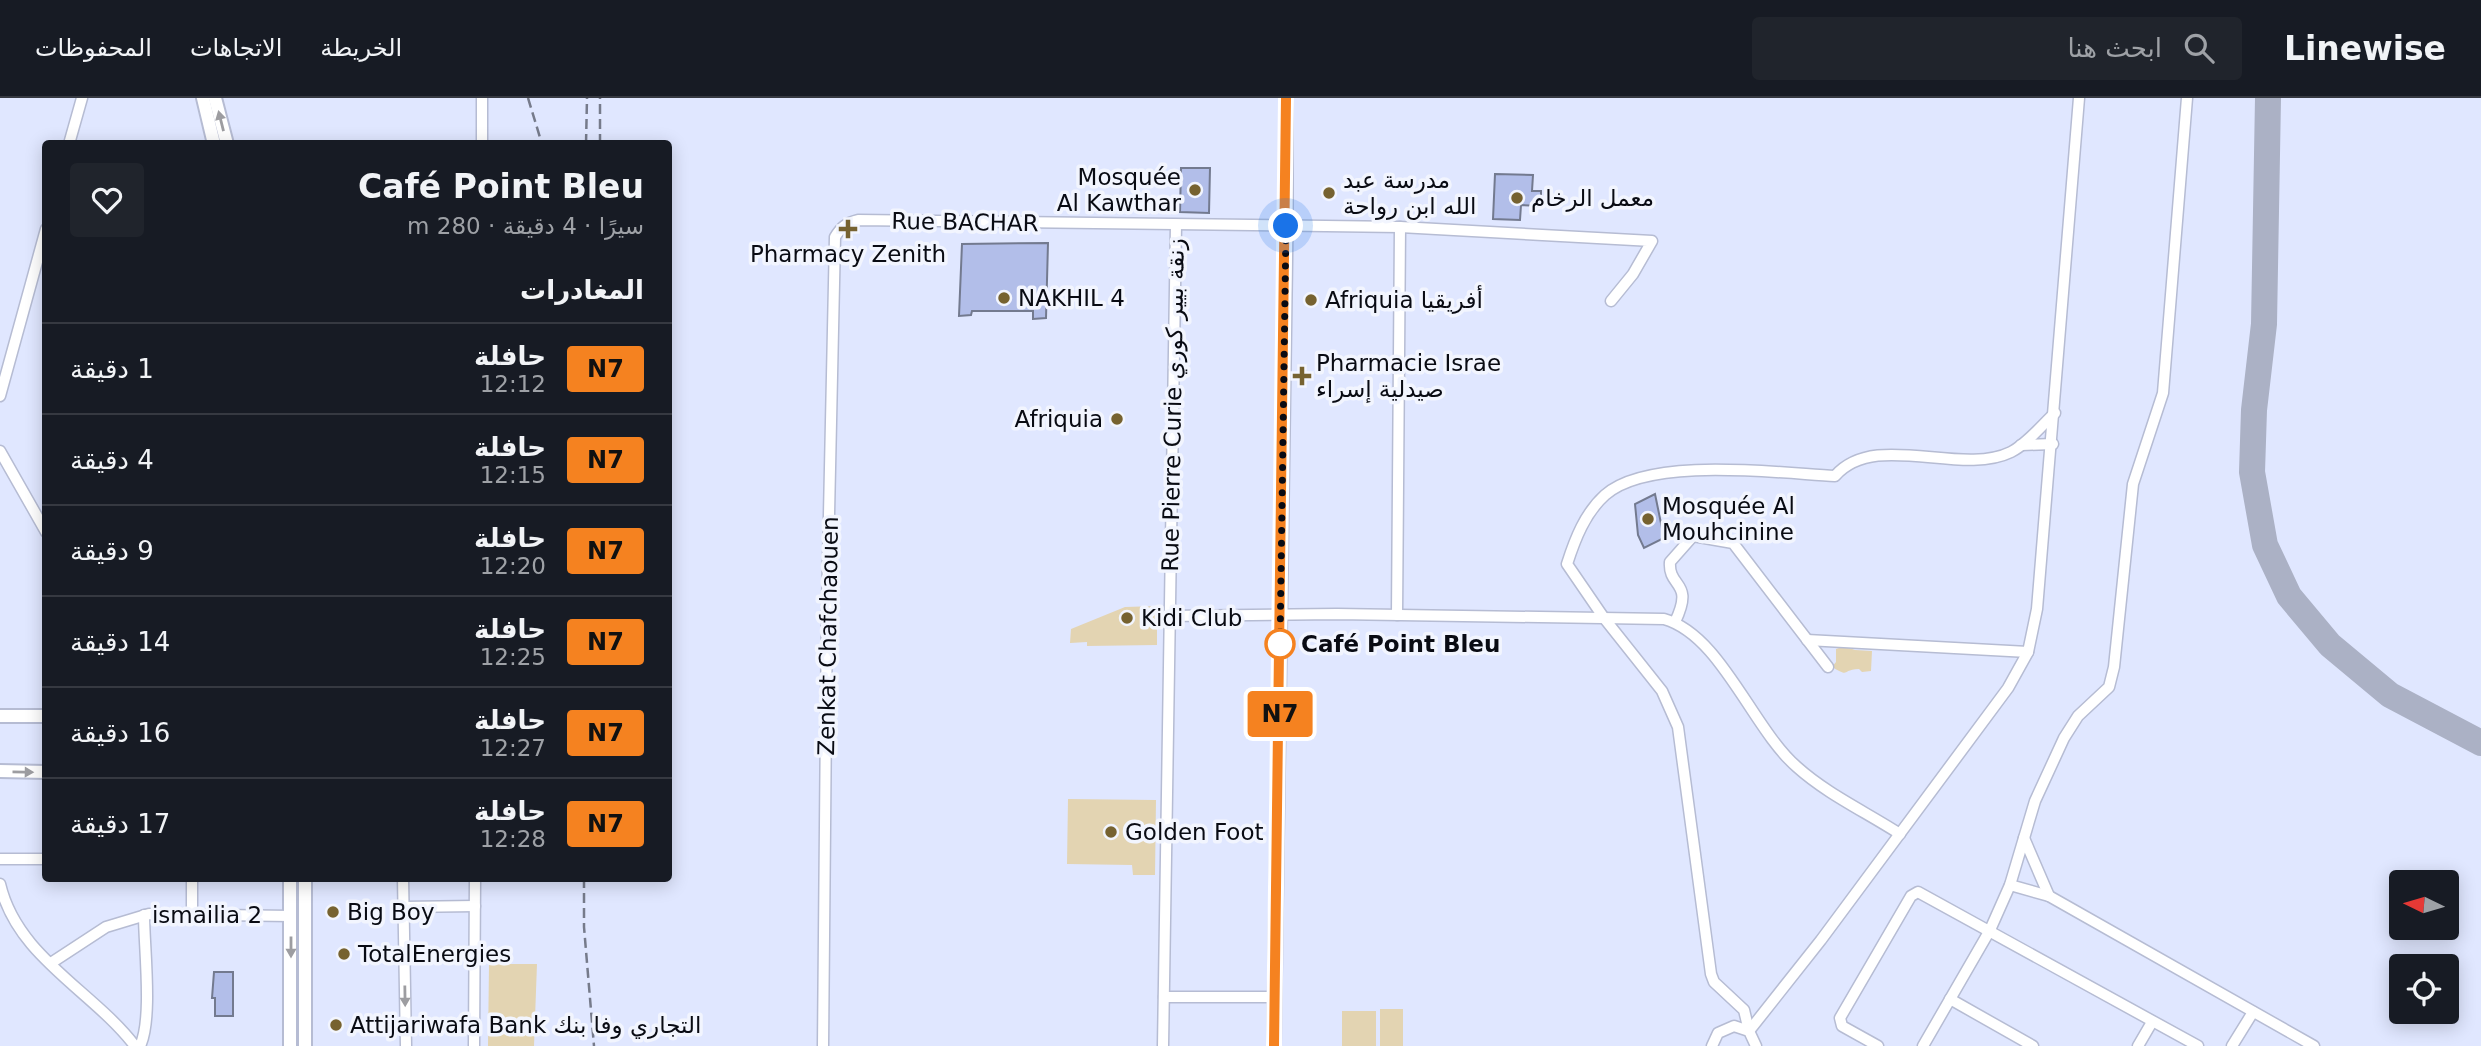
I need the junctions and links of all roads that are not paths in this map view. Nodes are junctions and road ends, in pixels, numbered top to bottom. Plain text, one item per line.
1 (82, 98) edge
2 (203, 98) edge
3 (215, 98) edge
4 (482, 98) edge
5 (1286, 98) edge
6 (2079, 98) edge
7 (2187, 98) edge
8 (70, 140) edge
9 (213, 140) edge
10 (226, 140) edge
11 (482, 140) edge
12 (1176, 225) junction
13 (1286, 226) junction
14 (1400, 227) junction
15 (840, 228) joint
16 (42, 244) edge
17 (1611, 301) dead end
18 (0, 396) edge
19 (2055, 413) junction
20 (2053, 444) junction
21 (2021, 445) junction
22 (0, 451) edge
23 (42, 525) edge
24 (1281, 614) junction
25 (1397, 615) junction
26 (1169, 616) junction
27 (1604, 618) junction
28 (1675, 622) junction
29 (1807, 640) junction
30 (2028, 652) junction
31 (1828, 667) dead end
32 (0, 716) edge
33 (42, 716) edge
34 (0, 771) edge
35 (42, 772) edge
36 (1900, 834) junction
37 (2024, 838) junction
38 (0, 859) edge
39 (42, 859) edge
40 (192, 882) edge
41 (290, 882) edge
42 (305, 882) edge
43 (403, 882) edge
44 (475, 882) edge
45 (0, 884) edge
46 (2010, 885) junction
47 (2049, 896) junction
48 (475, 906) junction
49 (404, 907) junction
50 (192, 914) junction
51 (144, 915) junction
52 (291, 916) junction
53 (1990, 930) junction
54 (51, 963) junction
55 (1164, 997) junction
56 (1275, 997) junction
57 (1950, 999) junction
58 (1736, 1002) junction
59 (2253, 1012) junction
60 (2152, 1023) junction
61 (1734, 1026) junction
62 (1749, 1031) junction
63 (135, 1046) edge
64 (140, 1046) edge
65 (290, 1046) edge
66 (305, 1046) edge
67 (405, 1046) edge
68 (474, 1046) edge
69 (823, 1046) edge
70 (1163, 1046) edge
71 (1275, 1046) edge
72 (1712, 1046) edge
73 (1756, 1046) edge
74 (1878, 1046) edge
75 (1923, 1046) edge
76 (2033, 1046) edge
77 (2138, 1046) edge
78 (2198, 1046) edge
79 (2232, 1046) edge
80 (2315, 1046) edge

1 - 8 street
2 - 9 main road
10 -> 3 main road
4 - 11 street
5 - 13 main road
6 - 19 street
7 - 37 street
12 - 13 street, Rue BACHAR
12 - 15 street, Rue BACHAR
12 - 26 street, Rue Pierre Curie زنقة بيير كوري
13 - 14 street, Rue BACHAR
13 - 24 main road
14 - 17 street, Rue BACHAR
14 - 25 street
15 - 69 street, Zenkat Chafchaouen
16 - 18 street
19 - 20 street
19 - 21 street
20 - 21 street
20 - 30 street
21 - 27 street
22 - 23 street
24 - 25 street
24 - 26 street
24 - 56 main road
25 - 27 street
26 - 55 street, Rue Pierre Curie زنقة بيير كوري
27 - 28 street
27 - 58 street
28 - 29 street
28 - 36 street
29 - 30 street
29 - 31 street
30 - 36 street
32 - 33 main road
34 -> 35 main road
36 - 62 street
37 - 46 street
37 - 47 street
38 - 39 street
40 - 50 street
41 - 52 main road
42 - 66 main road
43 - 49 street
44 - 48 street
45 - 54 street
46 - 47 street
46 - 53 street
47 - 59 street
48 - 49 street
48 - 68 street
49 -> 67 street
50 - 51 street, ismailia 2
50 - 52 street, ismailia 2
51 - 54 street, ismailia 2
51 - 64 street
52 -> 65 main road
53 - 57 street
53 - 60 street
53 - 74 street
54 - 63 street
55 - 56 street
55 - 70 street, Rue Pierre Curie زنقة بيير كوري
56 - 71 main road
57 - 75 street
57 - 76 street
58 - 61 street
58 - 62 street
59 - 79 street
59 - 80 street
60 - 77 street
60 - 78 street
61 - 62 street
61 - 72 street
62 - 73 street

